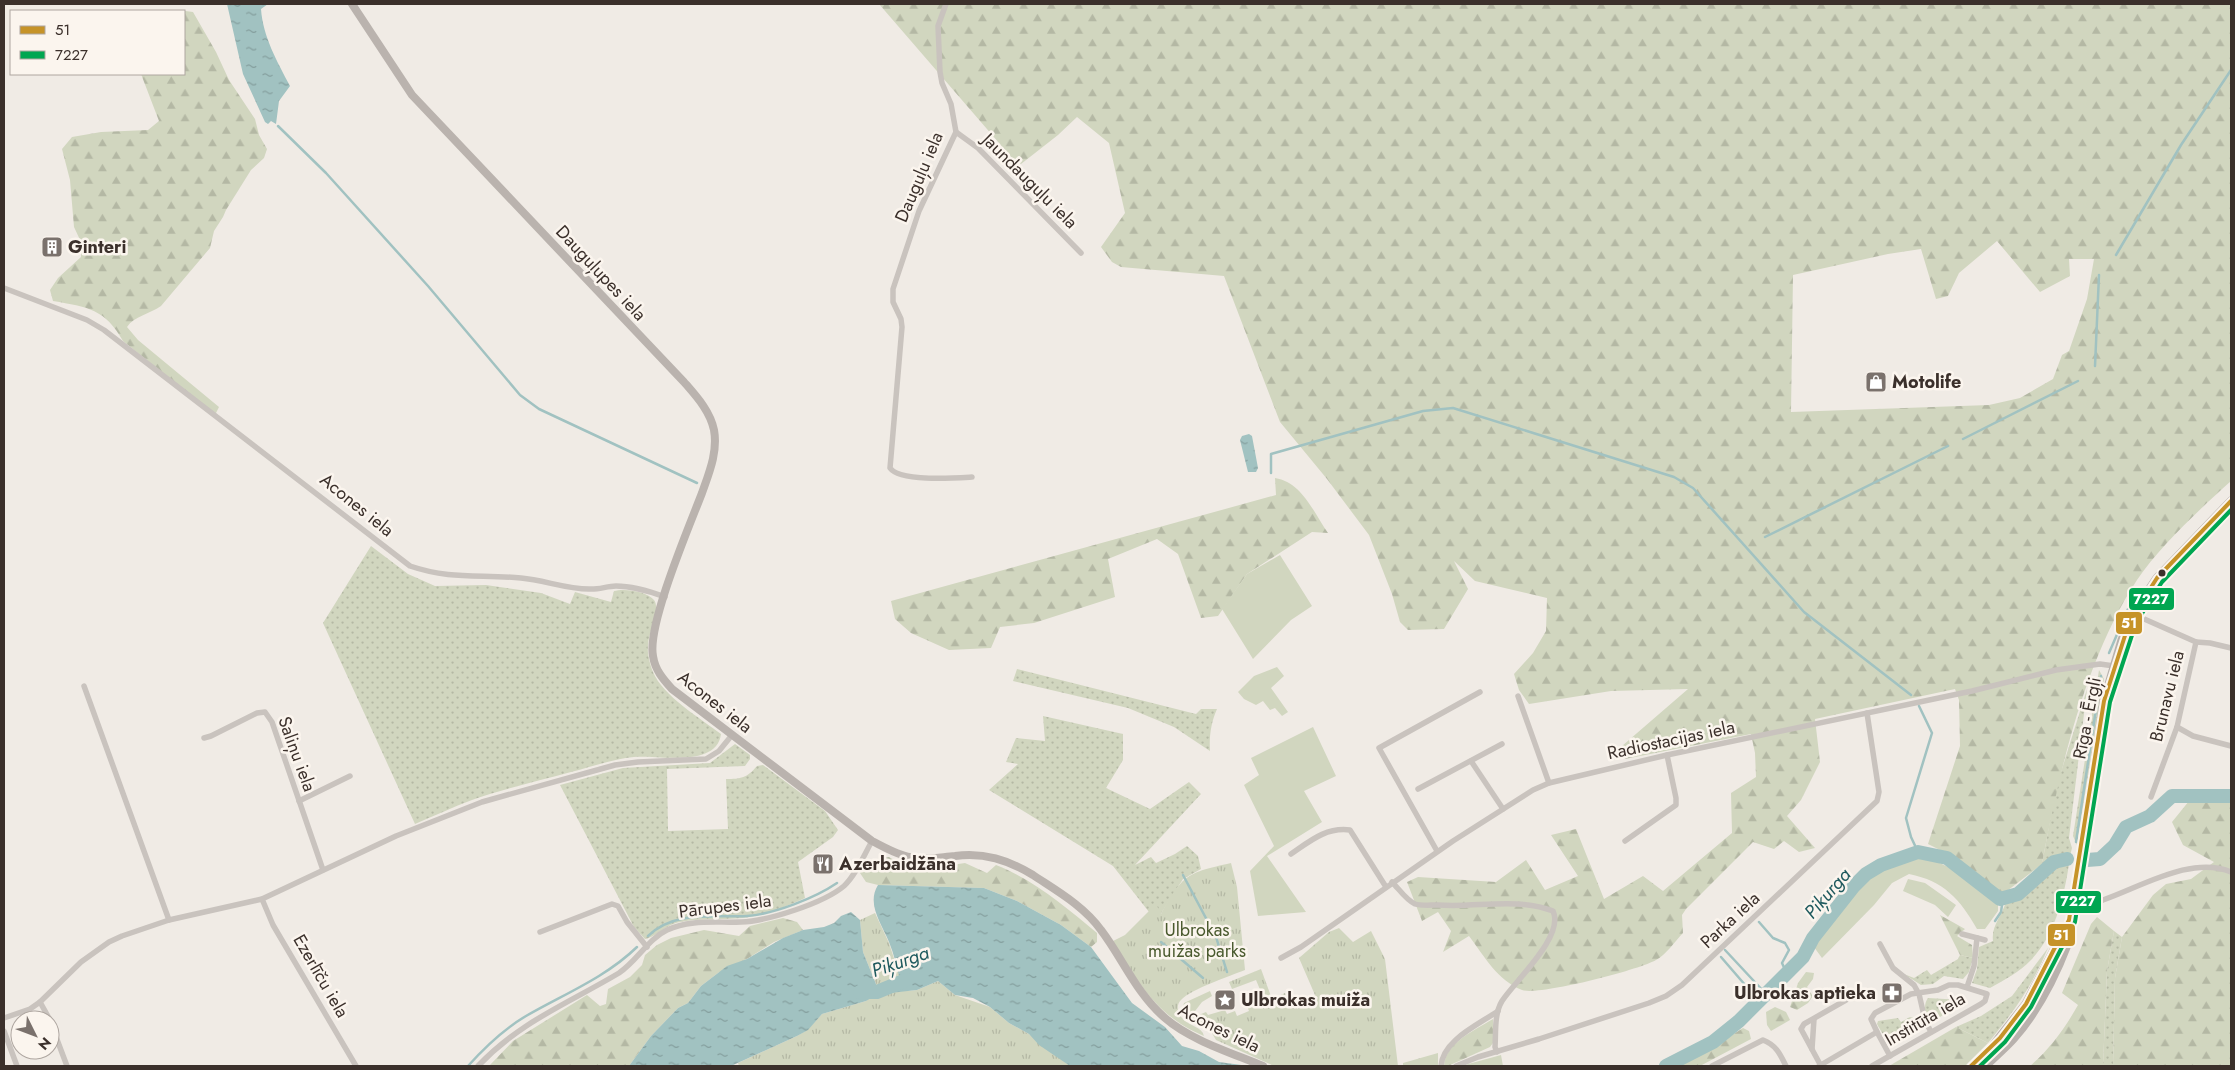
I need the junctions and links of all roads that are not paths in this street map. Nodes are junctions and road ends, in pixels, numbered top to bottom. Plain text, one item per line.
1 (352, 4) edge
2 (946, 4) edge
3 (956, 132) junction
4 (1081, 253) dead end
5 (4, 288) edge
6 (972, 477) dead end
7 (2231, 501) edge
8 (665, 597) junction
9 (2133, 614) junction
10 (2196, 642) junction
11 (2231, 648) edge
12 (2114, 666) junction
13 (84, 686) dead end
14 (1480, 692) dead end
15 (1518, 696) dead end
16 (1867, 713) junction
17 (2177, 727) junction
18 (732, 734) junction
19 (204, 738) dead end
20 (1502, 744) dead end
21 (2231, 746) edge
22 (1667, 755) junction
23 (1471, 761) junction
24 (350, 776) dead end
25 (1550, 783) junction
26 (1418, 789) dead end
27 (2151, 797) dead end
28 (299, 801) junction
29 (1503, 809) junction
30 (872, 841) junction
31 (1625, 841) dead end
32 (1437, 851) junction
33 (1291, 854) dead end
34 (323, 870) junction
35 (2231, 872) edge
36 (1392, 882) junction
37 (1386, 887) junction
38 (262, 899) junction
39 (2073, 902) junction
40 (169, 920) junction
41 (2069, 920) junction
42 (540, 932) dead end
43 (1962, 934) dead end
44 (1977, 938) junction
45 (1985, 940) dead end
46 (1880, 944) dead end
47 (647, 947) junction
48 (1282, 958) dead end
49 (1967, 987) junction
50 (1919, 994) junction
51 (1846, 1000) dead end
52 (40, 1002) junction
53 (44, 1010) edge
54 (1498, 1011) junction
55 (4, 1018) edge
56 (1814, 1019) junction
57 (4, 1031) edge
58 (1877, 1032) junction
59 (1931, 1032) junction
60 (2011, 1041) junction
61 (60, 1047) edge
62 (1812, 1050) junction
63 (1988, 1051) junction
64 (1497, 1052) junction
65 (1890, 1056) junction
66 (17, 1066) edge
67 (67, 1066) edge
68 (356, 1066) edge
69 (478, 1066) edge
70 (1263, 1066) edge
71 (1441, 1066) edge
72 (1456, 1066) edge
73 (1712, 1066) edge
74 (1786, 1066) edge
75 (1820, 1066) edge
76 (1872, 1066) edge
77 (1971, 1066) edge
78 (1977, 1066) edge
79 (1985, 1066) edge
80 (1991, 1066) edge

1 - 8 street, Dauguļupes iela
2 - 3 street, Dauguļu iela
3 - 4 street, Jaundauguļu iela
3 - 6 street, Dauguļu iela
5 - 8 street, Acones iela
7 - 9 main road, Rīga - Ērgļi
8 - 18 street, Acones iela
9 - 10 street, Brunavu iela
9 - 12 main road, Rīga - Ērgļi
10 - 11 street
10 - 17 street, Brunavu iela
12 - 16 street, Radiostacijas iela
12 - 39 main road, Rīga - Ērgļi
13 - 40 street
14 - 32 street
15 - 25 street
16 - 22 street, Radiostacijas iela
16 - 64 street, Parka iela
17 - 21 street
17 - 27 street, Brunavu iela
18 - 30 street, Acones iela
18 - 34 street
19 - 28 street, Saliņu iela
20 - 23 street
22 - 25 street, Radiostacijas iela
22 - 31 street
23 - 26 street
23 - 29 street
24 - 28 street
25 - 29 street, Radiostacijas iela
28 - 34 street, Saliņu iela
29 - 32 street, Radiostacijas iela
30 - 47 street, Pārupes iela
30 - 70 street, Acones iela
32 - 36 street, Radiostacijas iela
33 - 37 street
34 - 38 street
35 - 39 street
36 - 37 street, Radiostacijas iela
36 - 54 street
37 - 48 street, Radiostacijas iela
38 - 40 street
38 - 68 street, Ezerlīču iela
39 - 41 main road, Rīga - Ērgļi
40 - 52 street
41 - 60 main road, Rīga - Ērgļi
41 - 63 main road, Rīga - Ērgļi
42 - 47 street
43 - 44 street
44 - 45 street
44 - 49 street
46 - 50 street
47 - 69 street, Pārupes iela
49 - 50 street
49 - 59 street, Institūta iela
50 - 58 street
50 - 59 street
51 - 56 street
52 - 53 street
52 - 55 street
54 - 64 street
54 - 71 street
56 - 62 street
56 - 62 street
57 - 66 street
58 - 65 street
58 - 75 street
59 - 65 street, Institūta iela
60 - 79 main road, Rīga - Ērgļi
60 - 80 main road
61 - 67 street
62 - 75 street
63 - 77 main road
63 - 78 main road, Rīga - Ērgļi
64 - 72 street
65 - 76 street, Institūta iela
73 - 74 street

